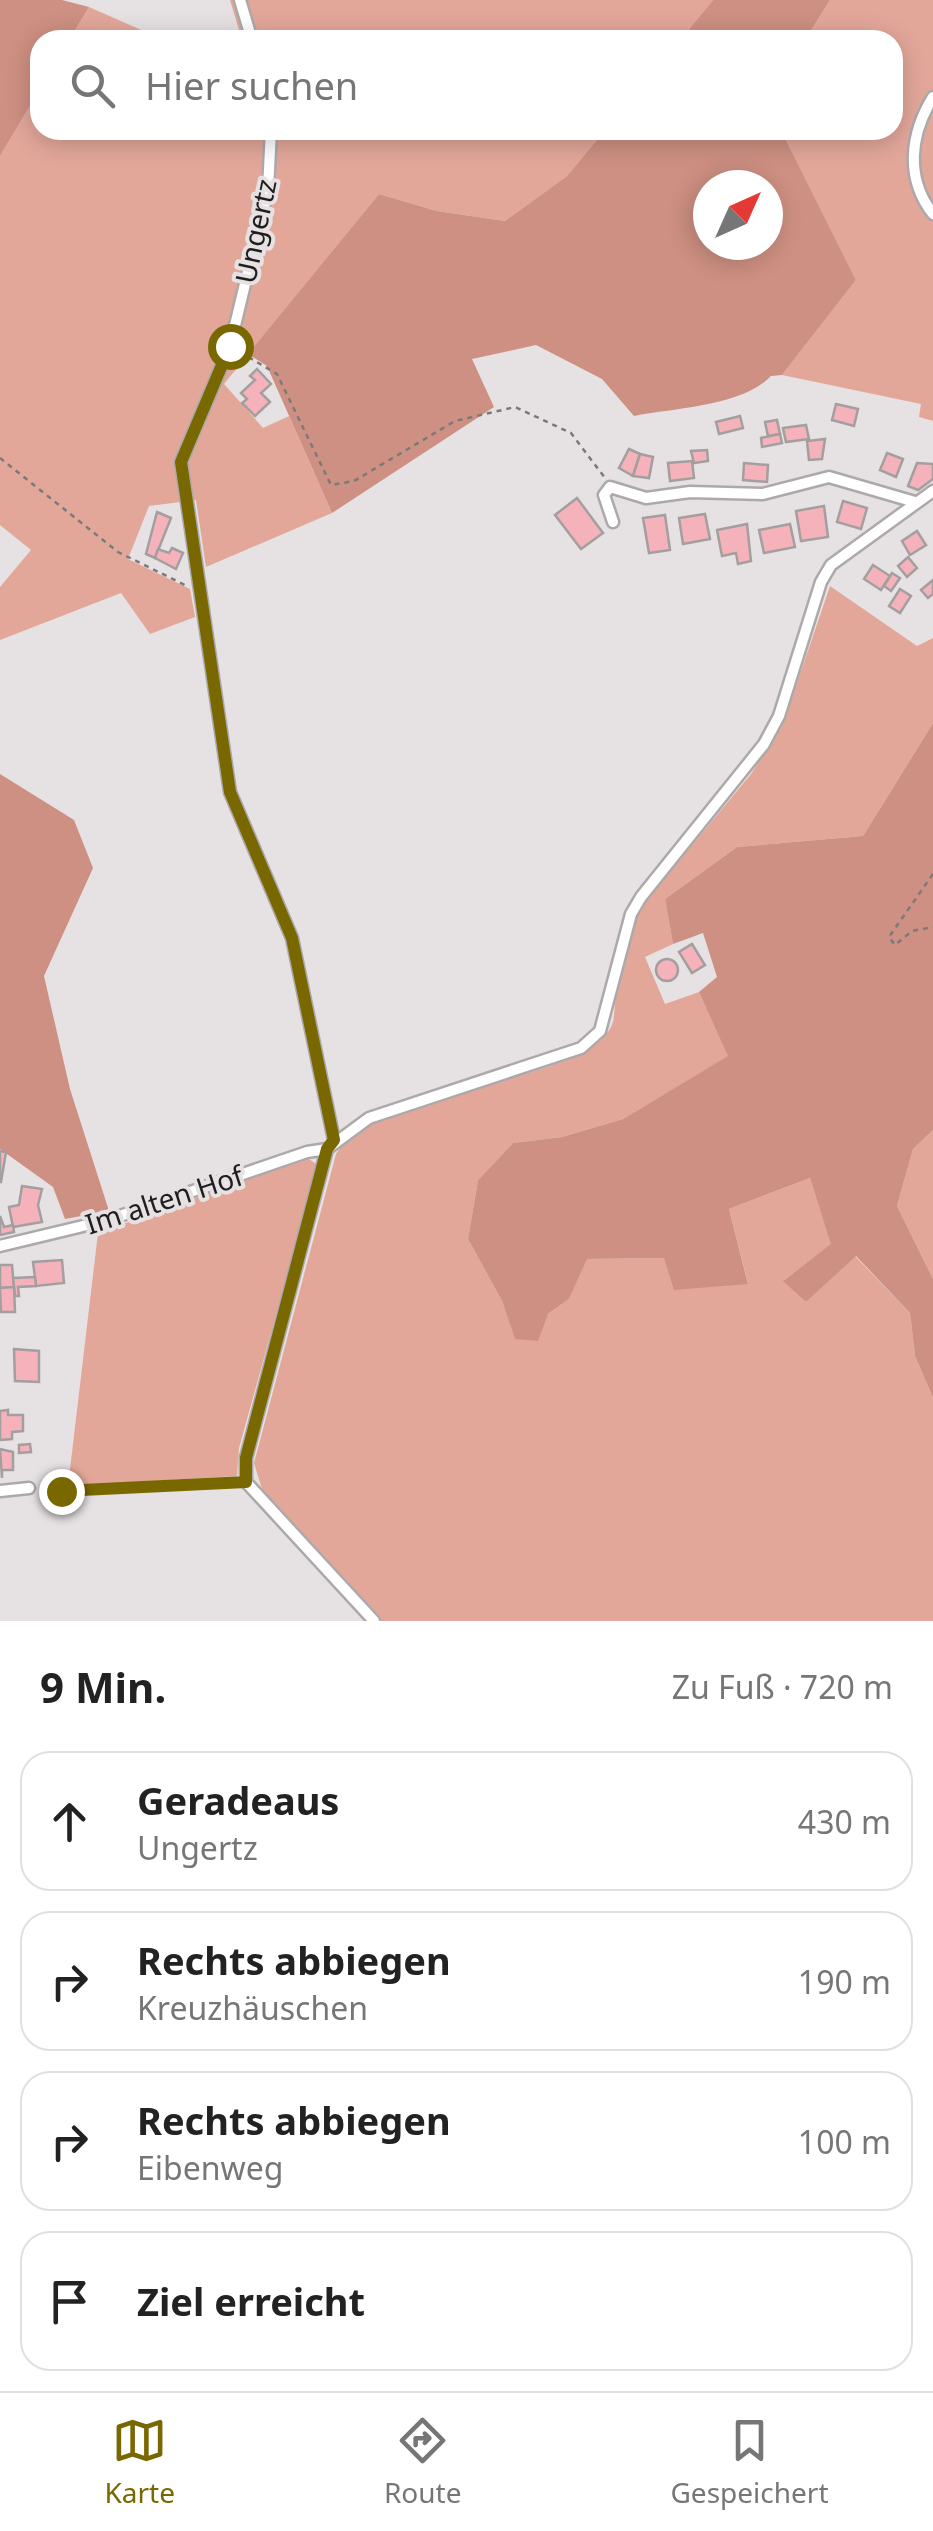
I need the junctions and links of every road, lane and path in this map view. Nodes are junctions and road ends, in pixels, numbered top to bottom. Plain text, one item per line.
1 (240, 0) edge
2 (249, 30) edge
3 (933, 97) edge
4 (270, 140) edge
5 (933, 214) edge
6 (230, 346) junction
7 (0, 458) edge
8 (614, 488) junction
9 (933, 491) edge
10 (915, 502) junction
11 (612, 522) dead end
12 (200, 592) junction
13 (933, 874) edge
14 (933, 928) edge
15 (330, 1144) junction
16 (0, 1246) edge
17 (246, 1482) junction
18 (29, 1488) joint
19 (0, 1491) edge
20 (374, 1621) edge

1 - 2 street
3 - 5 street
4 - 6 street, Ungertz
6 - 8 path
6 - 12 street, Ungertz
7 - 12 path
8 - 10 street
8 - 11 street
9 - 10 street, Im alten Hof
10 - 15 street, Im alten Hof
12 - 15 street, Ungertz
13 - 14 path
15 - 16 street, Im alten Hof
15 - 17 street
17 - 18 path
17 - 20 street
18 - 19 street

